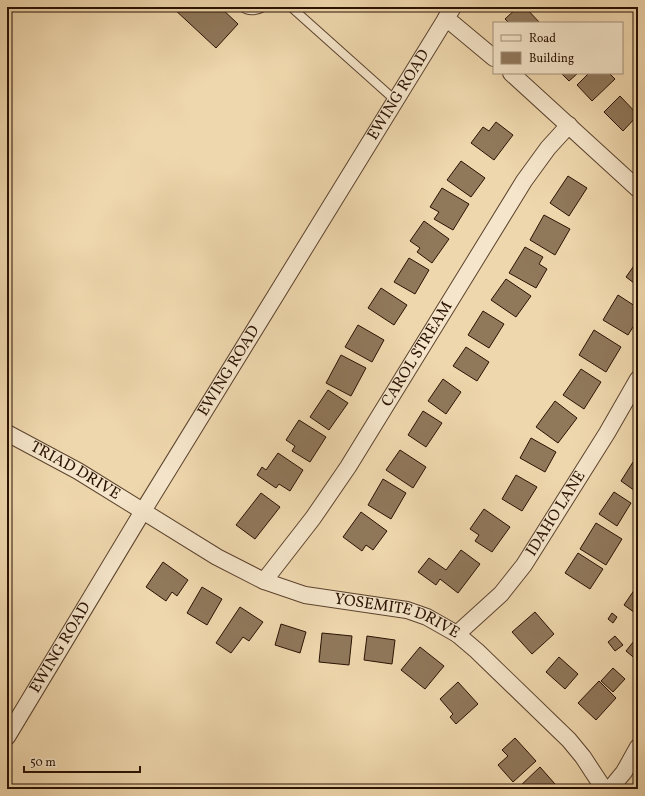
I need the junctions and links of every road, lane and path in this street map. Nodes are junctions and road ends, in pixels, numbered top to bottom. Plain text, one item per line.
1 (242, 7) edge
2 (264, 7) edge
3 (291, 7) edge
4 (449, 12) edge
5 (493, 57) edge
6 (512, 74) edge
7 (395, 100) junction
8 (569, 125) junction
9 (638, 189) edge
10 (638, 379) edge
11 (7, 433) edge
12 (143, 511) junction
13 (264, 581) junction
14 (457, 634) junction
15 (7, 737) edge
16 (638, 747) edge
17 (604, 789) edge
18 (610, 789) edge

1 - 2 lane
3 - 7 lane
4 - 5 street
4 - 7 street, EWING ROAD
6 - 8 street
7 - 12 street, EWING ROAD
8 - 9 street
8 - 13 street, CAROL STREAM
10 - 14 street, IDAHO LANE
11 - 12 street, TRIAD DRIVE
12 - 13 street, YOSEMITE DRIVE
12 - 15 street, EWING ROAD
13 - 14 street, YOSEMITE DRIVE
14 - 17 street, YOSEMITE DRIVE
16 - 18 street

